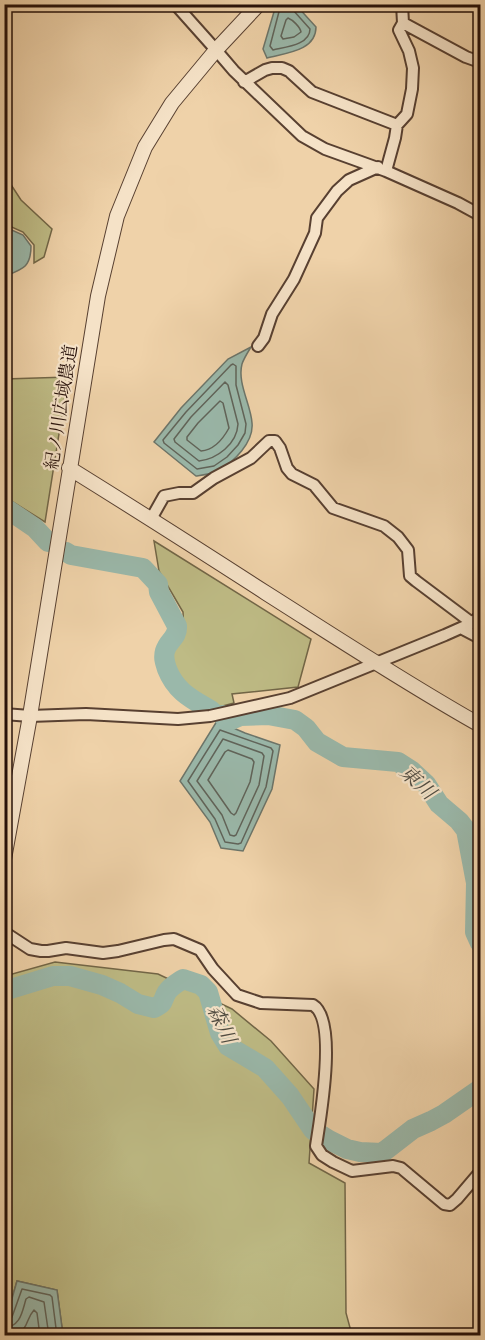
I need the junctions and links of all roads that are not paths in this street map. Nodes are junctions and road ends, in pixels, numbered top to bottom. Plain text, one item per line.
1 (175, 4) edge
2 (259, 4) edge
3 (402, 4) edge
4 (403, 23) junction
5 (216, 50) junction
6 (480, 62) edge
7 (244, 82) junction
8 (397, 125) junction
9 (382, 169) junction
10 (480, 215) edge
11 (258, 346) dead end
12 (69, 468) junction
13 (152, 519) junction
14 (471, 622) edge
15 (480, 638) edge
16 (376, 664) junction
17 (4, 714) edge
18 (30, 716) junction
19 (480, 725) edge
20 (4, 859) edge
21 (4, 932) edge
22 (480, 1172) edge

1 - 5 street
2 - 5 street, 紀ノ川広域農道
3 - 4 street
4 - 6 street
4 - 8 street
5 - 7 street
5 - 12 street, 紀ノ川広域農道
7 - 8 street
7 - 9 street
8 - 9 street
9 - 10 street
9 - 11 street
12 - 13 street
12 - 18 street, 紀ノ川広域農道
13 - 14 street
13 - 16 street
14 - 15 street
14 - 16 street
16 - 18 street
16 - 19 street
17 - 18 street
18 - 20 street, 紀ノ川広域農道
21 - 22 street

